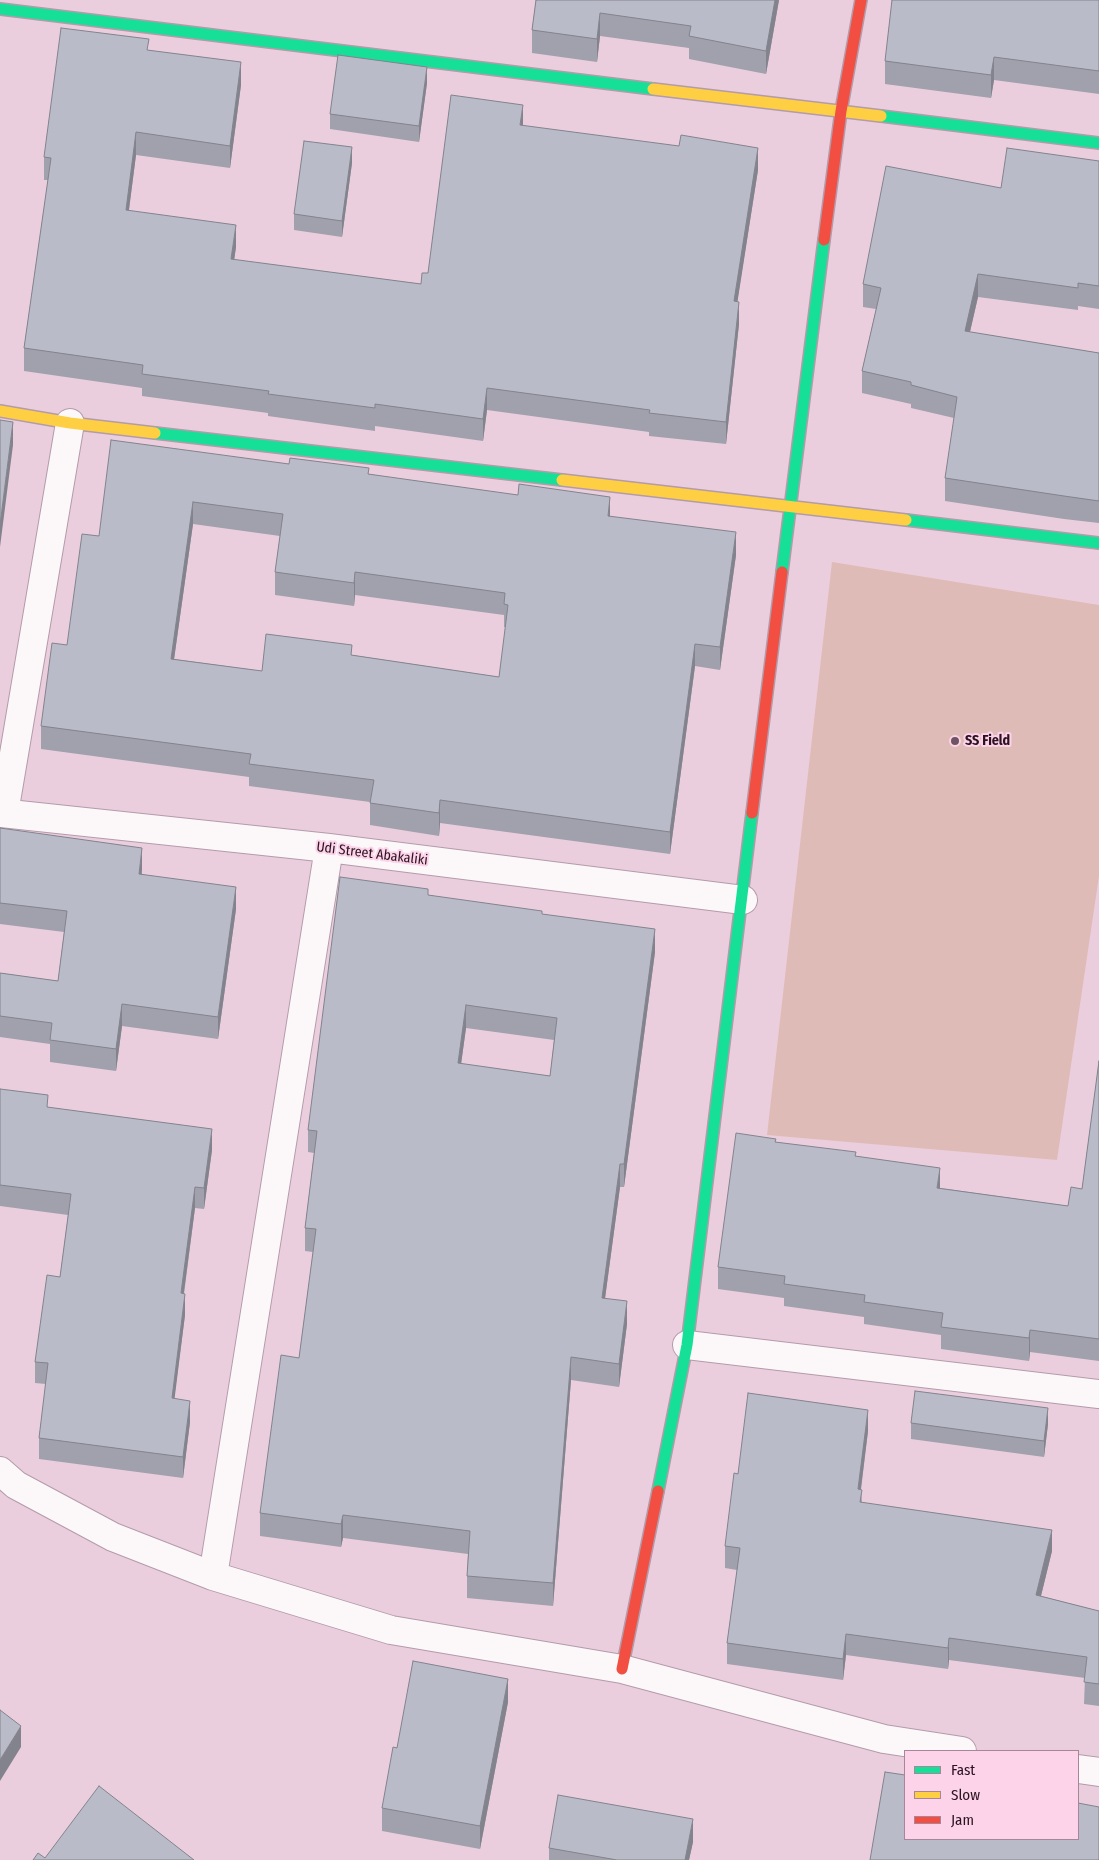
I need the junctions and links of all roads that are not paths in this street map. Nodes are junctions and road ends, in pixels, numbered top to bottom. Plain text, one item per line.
1 (861, 0) edge
2 (0, 9) edge
3 (841, 111) junction
4 (1099, 143) edge
5 (0, 411) edge
6 (70, 423) junction
7 (790, 507) junction
8 (1099, 543) edge
9 (2, 813) edge
10 (329, 848) junction
11 (743, 900) junction
12 (687, 1345) junction
13 (1099, 1394) edge
14 (0, 1470) edge
15 (213, 1576) junction
16 (622, 1669) junction
17 (956, 1750) edge
18 (1079, 1769) edge
19 (1099, 1772) edge

1 - 3 street
2 - 3 street
3 - 4 street
3 - 7 street
5 - 6 street
6 - 7 street
6 - 9 street
7 - 8 street
7 - 11 street
9 - 10 street, Udi Street Abakaliki
10 - 11 street, Udi Street Abakaliki
10 - 15 street
11 - 12 street
12 - 13 street
12 - 16 street
14 - 15 street
15 - 16 street
16 - 17 street
18 - 19 street

